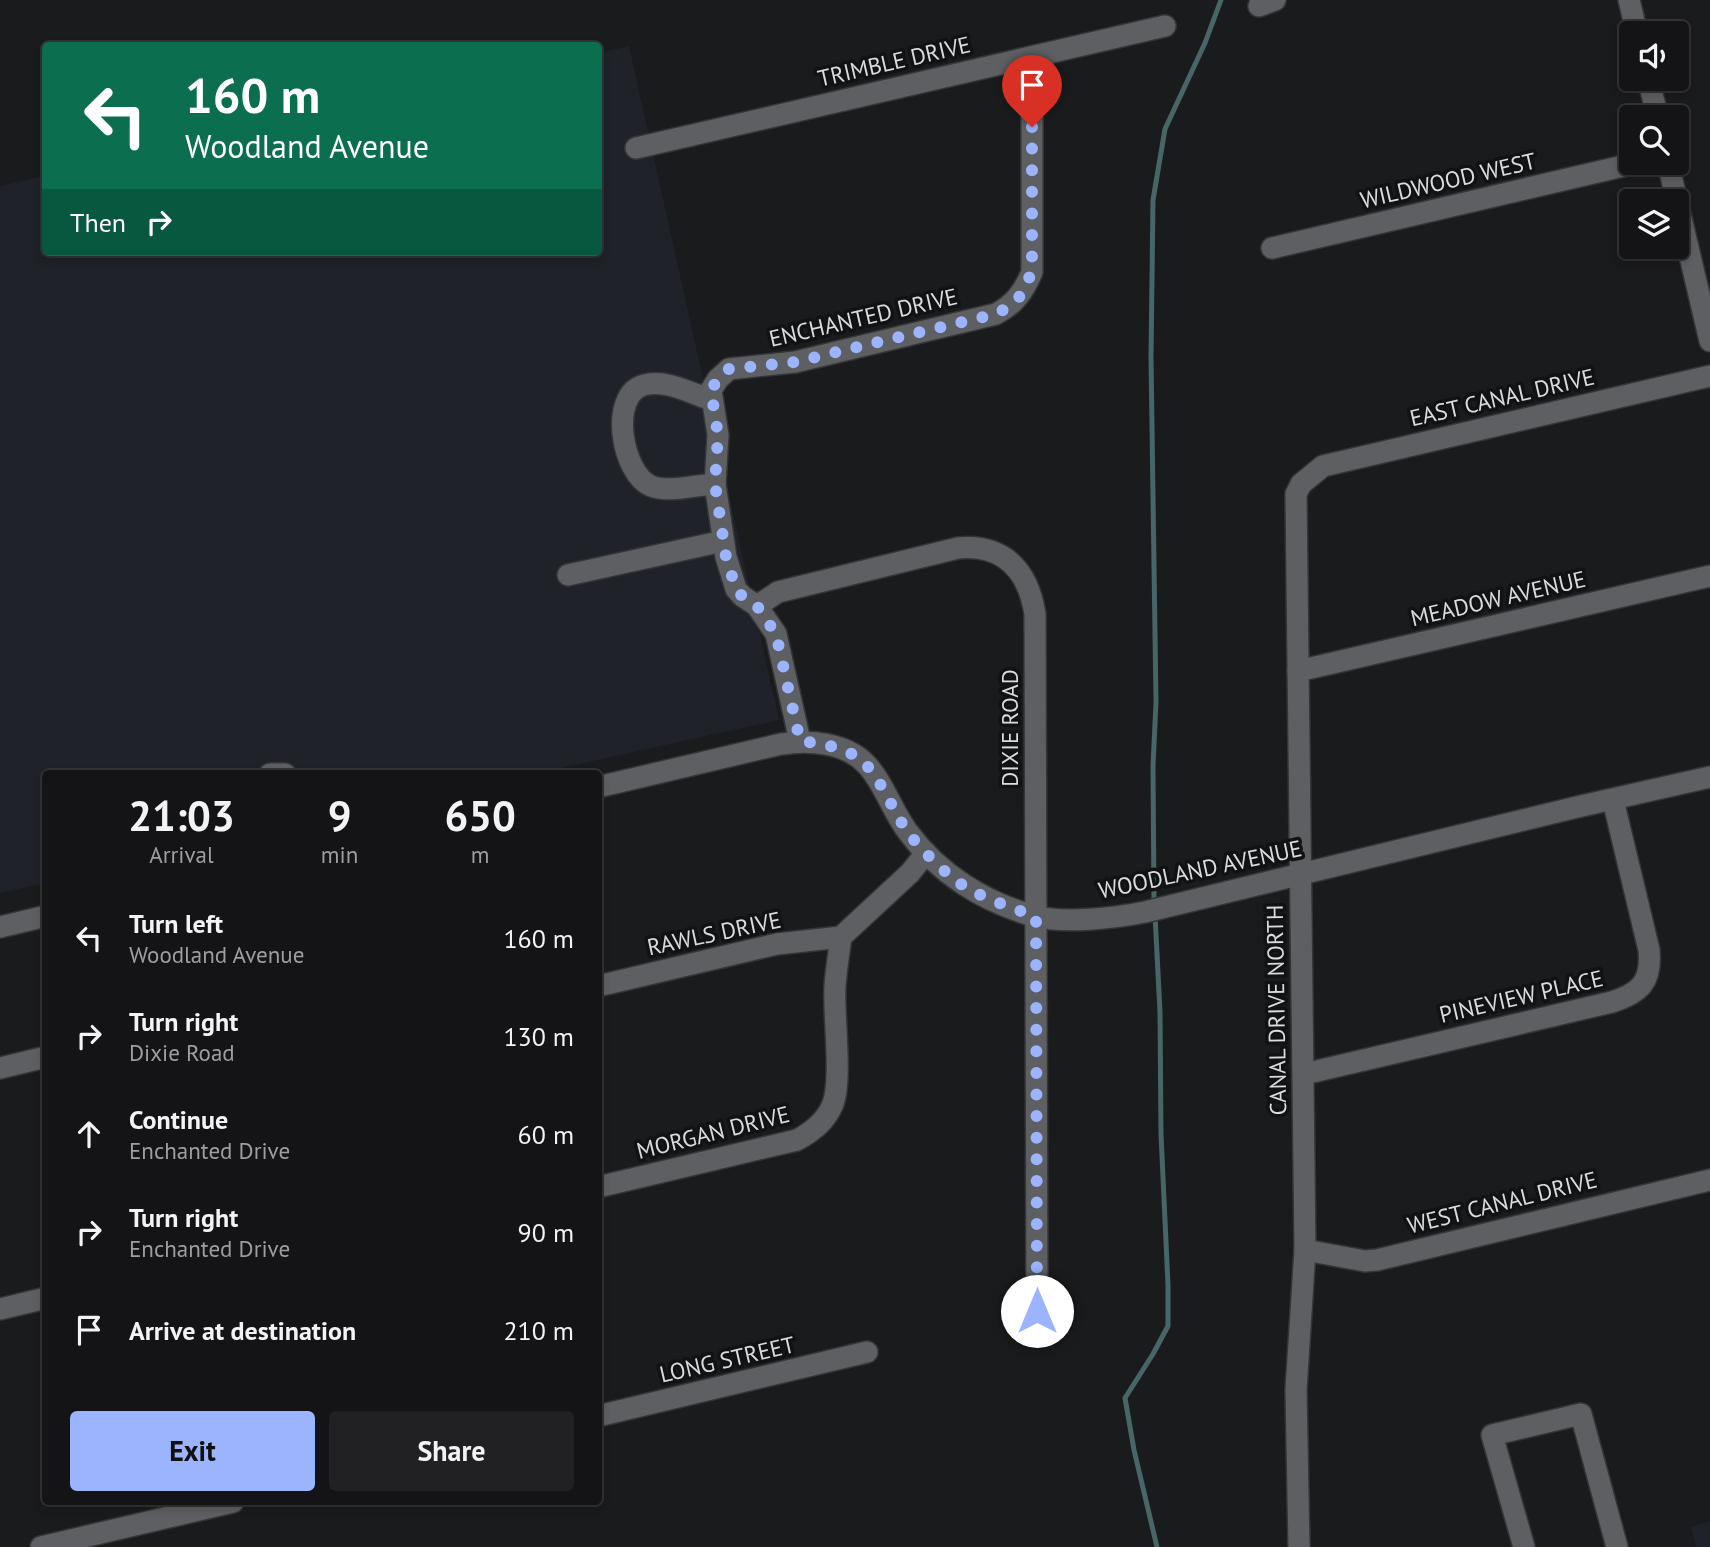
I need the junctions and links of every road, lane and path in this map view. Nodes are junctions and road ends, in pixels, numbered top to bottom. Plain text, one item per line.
1 (1629, 0) edge
2 (1634, 21) edge
3 (1165, 26) dead end
4 (1025, 60) junction
5 (636, 148) dead end
6 (1619, 167) edge
7 (1671, 175) edge
8 (1272, 248) dead end
9 (1710, 341) edge
10 (1710, 376) edge
11 (711, 400) junction
12 (1308, 476) joint
13 (715, 484) junction
14 (723, 541) junction
15 (568, 575) dead end
16 (1710, 576) edge
17 (757, 606) junction
18 (1298, 671) junction
19 (800, 741) junction
20 (1710, 777) edge
21 (602, 786) edge
22 (1613, 800) junction
23 (926, 853) junction
24 (1301, 874) junction
25 (42, 917) edge
26 (1036, 917) junction
27 (0, 927) edge
28 (841, 937) junction
29 (602, 985) edge
30 (42, 1058) edge
31 (0, 1068) edge
32 (1304, 1074) junction
33 (1710, 1180) edge
34 (602, 1186) edge
35 (1306, 1250) junction
36 (42, 1299) edge
37 (0, 1309) edge
38 (1037, 1311) dead end
39 (867, 1352) dead end
40 (602, 1415) edge
41 (220, 1505) edge
42 (41, 1547) edge
43 (1299, 1547) edge
44 (1524, 1547) edge
45 (1617, 1547) edge

1 - 2 street
3 - 4 street, TRIMBLE DRIVE
4 - 5 street, TRIMBLE DRIVE
4 - 11 street, ENCHANTED DRIVE
6 - 8 street, WILDWOOD WEST
7 - 9 street
10 - 12 street, EAST CANAL DRIVE
11 - 13 street
11 - 13 street
12 - 18 street, CANAL DRIVE NORTH
13 - 14 street
14 - 15 street
14 - 17 street
16 - 18 street, MEADOW AVENUE
17 - 19 street
17 - 26 street, DIXIE ROAD
18 - 24 street, CANAL DRIVE NORTH
19 - 21 street, WOODLAND AVENUE
19 - 23 street, WOODLAND AVENUE
20 - 22 street, WOODLAND AVENUE
22 - 24 street, WOODLAND AVENUE
22 - 32 street, PINEVIEW PLACE
23 - 26 street, WOODLAND AVENUE
23 - 28 street
24 - 26 street, WOODLAND AVENUE
24 - 32 street, CANAL DRIVE NORTH
25 - 27 street
26 - 38 street, DIXIE ROAD
28 - 29 street, RAWLS DRIVE
28 - 34 street, MORGAN DRIVE
30 - 31 street
32 - 35 street, CANAL DRIVE NORTH
33 - 35 street, WEST CANAL DRIVE
35 - 43 street, CANAL DRIVE NORTH
36 - 37 street
39 - 40 street, LONG STREET
41 - 42 street
44 - 45 street

